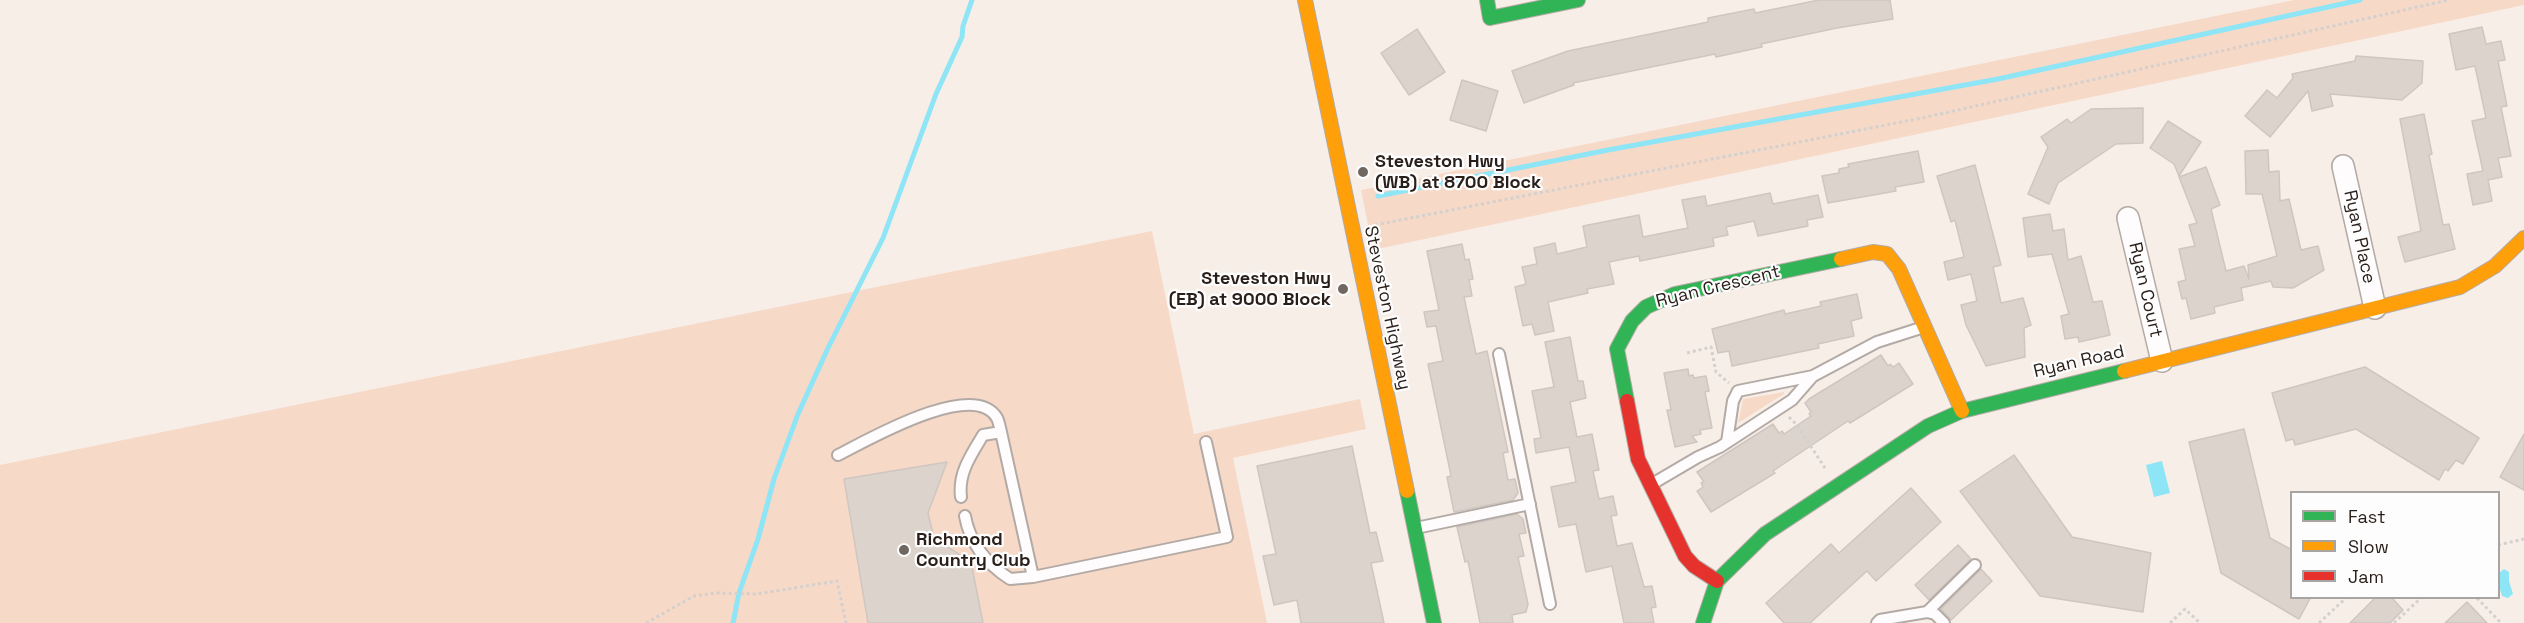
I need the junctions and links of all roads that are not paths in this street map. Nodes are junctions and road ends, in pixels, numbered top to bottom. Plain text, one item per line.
1 (1305, 0) edge
2 (1487, 0) edge
3 (1578, 0) edge
4 (2343, 166) dead end
5 (2128, 218) dead end
6 (2524, 238) edge
7 (2375, 308) junction
8 (1925, 327) junction
9 (1499, 354) dead end
10 (2162, 361) junction
11 (1813, 376) junction
12 (1962, 411) junction
13 (1001, 432) junction
14 (1206, 442) dead end
15 (1727, 442) junction
16 (838, 455) dead end
17 (1649, 486) junction
18 (961, 497) dead end
19 (1530, 504) junction
20 (965, 516) dead end
21 (1415, 529) junction
22 (1975, 565) dead end
23 (1033, 577) junction
24 (1717, 581) junction
25 (1550, 604) dead end
26 (1927, 612) junction
27 (1434, 623) edge
28 (1703, 623) edge
29 (1877, 623) edge
30 (1944, 623) edge

1 - 21 street, Steveston Highway
2 - 3 street
4 - 7 street, Ryan Place
5 - 10 street, Ryan Court
6 - 7 street, Ryan Road
7 - 10 street, Ryan Road
8 - 11 lane
8 - 12 street, Ryan Crescent
8 - 17 street, Ryan Crescent
9 - 19 lane
10 - 12 street, Ryan Road
11 - 15 lane
11 - 15 lane
12 - 24 street, Ryan Road
13 - 16 lane
13 - 18 lane
13 - 23 lane
14 - 23 lane
15 - 17 lane
17 - 24 street, Ryan Crescent
19 - 21 lane
19 - 25 lane
20 - 23 lane
21 - 27 street, Steveston Highway
22 - 26 lane
24 - 28 street, Ryan Road
26 - 29 lane
26 - 30 lane

